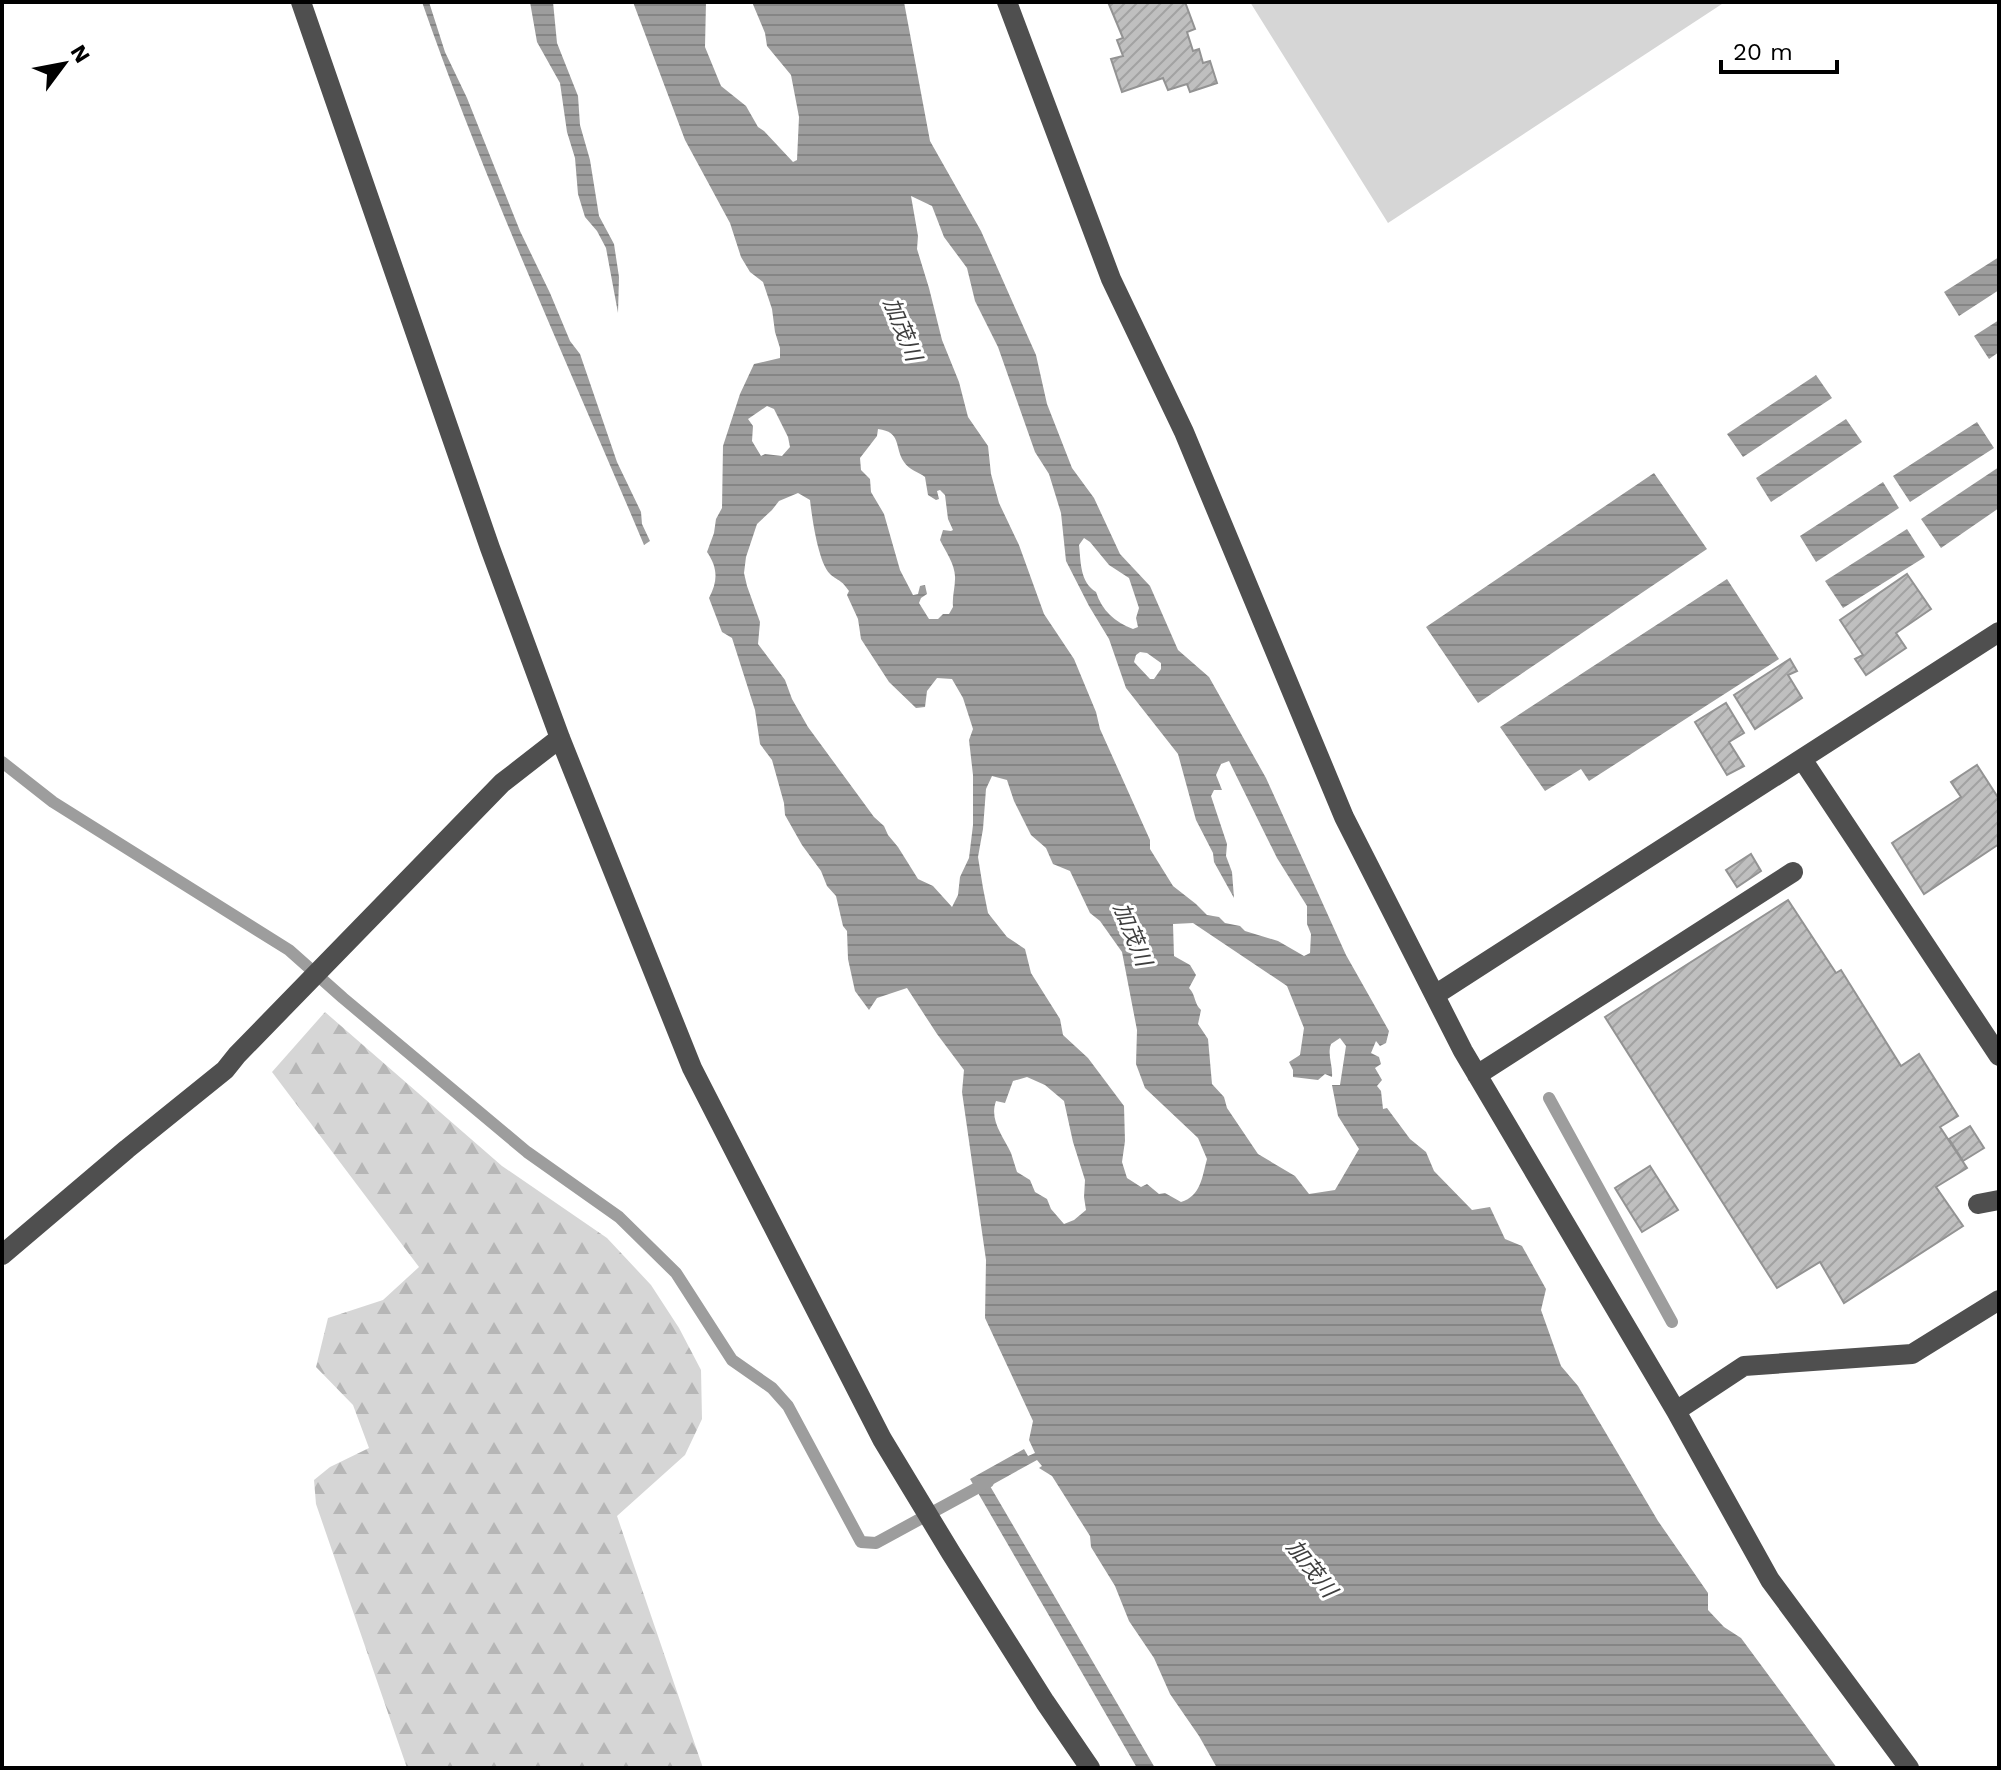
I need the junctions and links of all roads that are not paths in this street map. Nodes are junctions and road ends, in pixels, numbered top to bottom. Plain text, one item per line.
1 (301, 2) edge
2 (1007, 2) edge
3 (1999, 632) edge
4 (560, 738) junction
5 (1802, 759) junction
6 (1793, 872) dead end
7 (1435, 995) junction
8 (1999, 1056) edge
9 (1477, 1075) junction
10 (1999, 1200) edge
11 (1978, 1204) dead end
12 (2, 1255) edge
13 (1999, 1300) edge
14 (1676, 1411) junction
15 (1090, 1768) edge
16 (1909, 1768) edge

1 - 4 street
2 - 7 street
3 - 5 street
4 - 12 street
4 - 15 street
5 - 7 street
5 - 8 street
6 - 9 street
7 - 9 street
9 - 14 street
10 - 11 street
13 - 14 street
14 - 16 street

